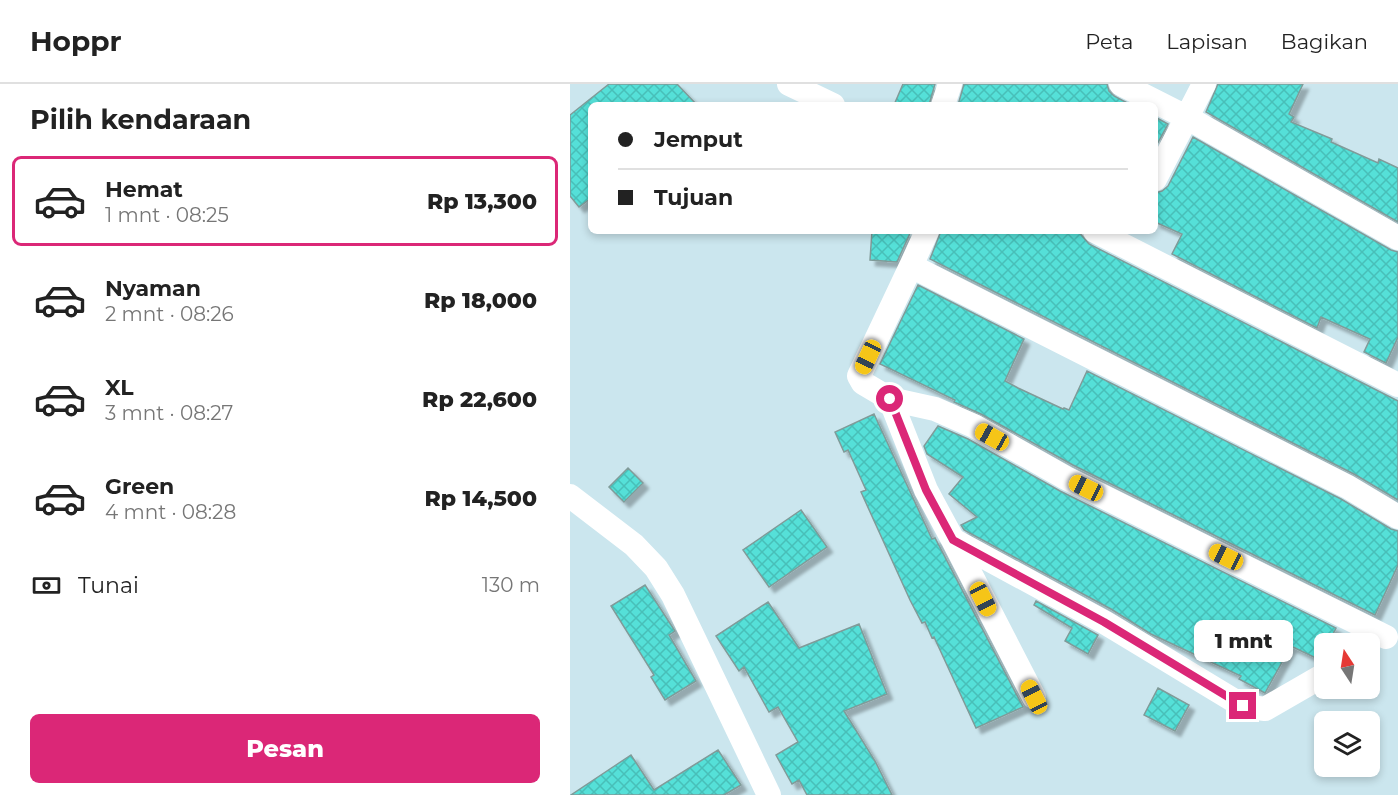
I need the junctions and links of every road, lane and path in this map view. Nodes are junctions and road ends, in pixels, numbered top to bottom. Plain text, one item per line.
1 (789, 84) edge
2 (950, 84) edge
3 (1121, 84) edge
4 (1204, 84) edge
5 (827, 102) edge
6 (944, 102) edge
7 (1156, 102) edge
8 (1158, 103) edge
9 (1186, 117) junction
10 (1158, 173) edge
11 (926, 234) edge
12 (1110, 234) edge
13 (1126, 237) edge
14 (1398, 238) edge
15 (911, 266) junction
16 (1398, 386) edge
17 (890, 399) junction
18 (570, 496) edge
19 (1398, 517) edge
20 (953, 540) junction
21 (1384, 637) edge
22 (1314, 681) edge
23 (1034, 697) dead end
24 (765, 794) edge

1 - 5 street
2 - 6 street
3 - 7 street
4 - 9 street
8 - 9 street
9 - 10 street
9 - 14 street
11 - 15 street
12 - 13 street
13 - 16 street
15 - 17 street
15 - 19 street
17 - 20 street
17 - 21 street
18 - 24 street
20 - 22 street
20 - 23 street

